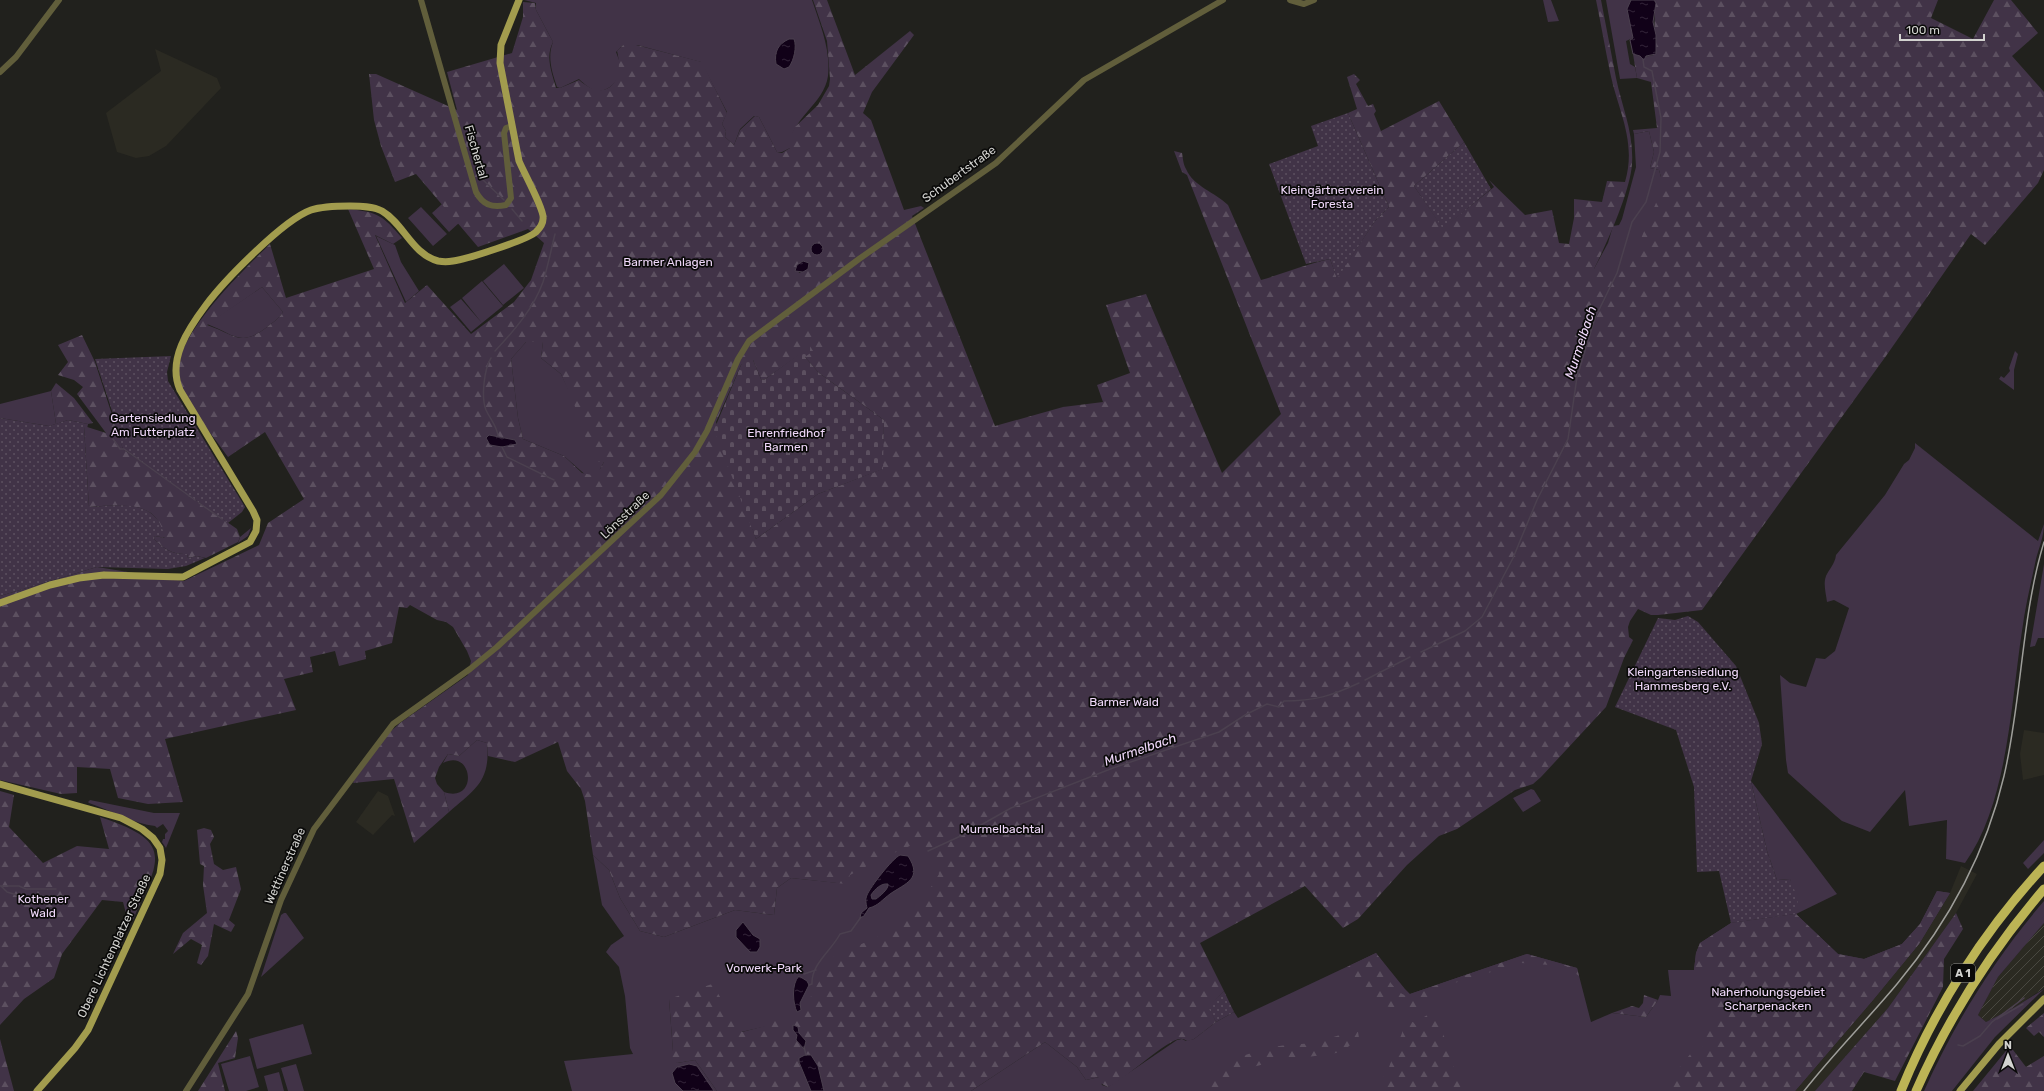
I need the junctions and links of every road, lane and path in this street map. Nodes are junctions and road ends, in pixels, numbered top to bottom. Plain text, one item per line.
1 (59, 0) edge
2 (421, 0) edge
3 (519, 0) edge
4 (1223, 0) edge
5 (1290, 0) edge
6 (1314, 0) edge
7 (0, 72) edge
8 (512, 126) junction
9 (749, 341) joint
10 (0, 603) edge
11 (470, 669) joint
12 (0, 784) edge
13 (2044, 866) edge
14 (2044, 889) edge
15 (2044, 999) edge
16 (37, 1091) edge
17 (186, 1091) edge
18 (1901, 1091) edge
19 (1916, 1091) edge
20 (1960, 1091) edge

1 - 7 street
2 - 8 street, Fischertal
3 - 8 main road
4 - 9 street, Schubertstraße
5 - 6 street
8 - 10 main road
9 - 11 street, Lönsstraße
11 - 17 street, Wettinerstraße
12 - 16 main road, Obere Lichtenplatzer Straße
13 - 18 highway, A 1
14 - 19 highway, A 1
15 - 20 main road

